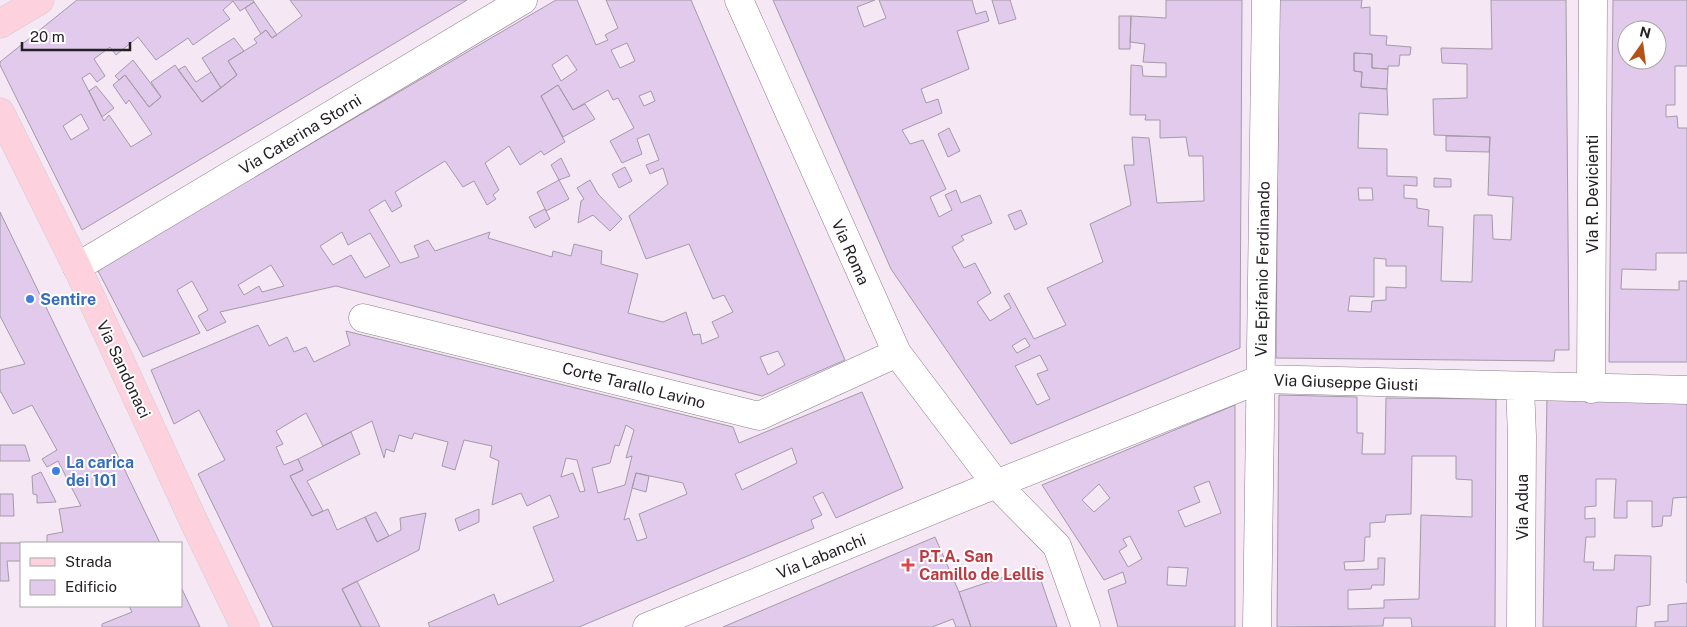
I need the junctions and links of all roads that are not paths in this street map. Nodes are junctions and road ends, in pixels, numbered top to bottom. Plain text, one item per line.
1 (40, 0) edge
2 (523, 0) edge
3 (739, 0) edge
4 (1266, 0) edge
5 (1593, 0) edge
6 (0, 24) edge
7 (0, 112) edge
8 (77, 267) junction
9 (363, 318) dead end
10 (897, 353) junction
11 (1261, 379) junction
12 (1520, 387) junction
13 (1591, 389) junction
14 (1687, 390) edge
15 (996, 484) junction
16 (245, 627) edge
17 (647, 627) edge
18 (1086, 627) edge
19 (1257, 627) edge
20 (1521, 627) edge

1 - 6 main road
2 - 8 street, Via Caterina Storni
3 - 10 street, Via Roma
4 - 11 street, Via Epifanio Ferdinando
5 - 13 street, Via R. Devicienti
7 - 8 main road, Via Sandonaci
8 - 16 main road, Via Sandonaci
9 - 10 street, Corte Tarallo Lavino
10 - 15 street, Via Roma
11 - 12 street, Via Giuseppe Giusti
11 - 15 street, Via Giuseppe Giusti
11 - 19 street, Via Epifanio Ferdinando
12 - 13 street, Via Giuseppe Giusti
12 - 20 street, Via Adua
13 - 14 street, Via Giuseppe Giusti
15 - 17 street, Via Labanchi
15 - 18 street, Via Roma

